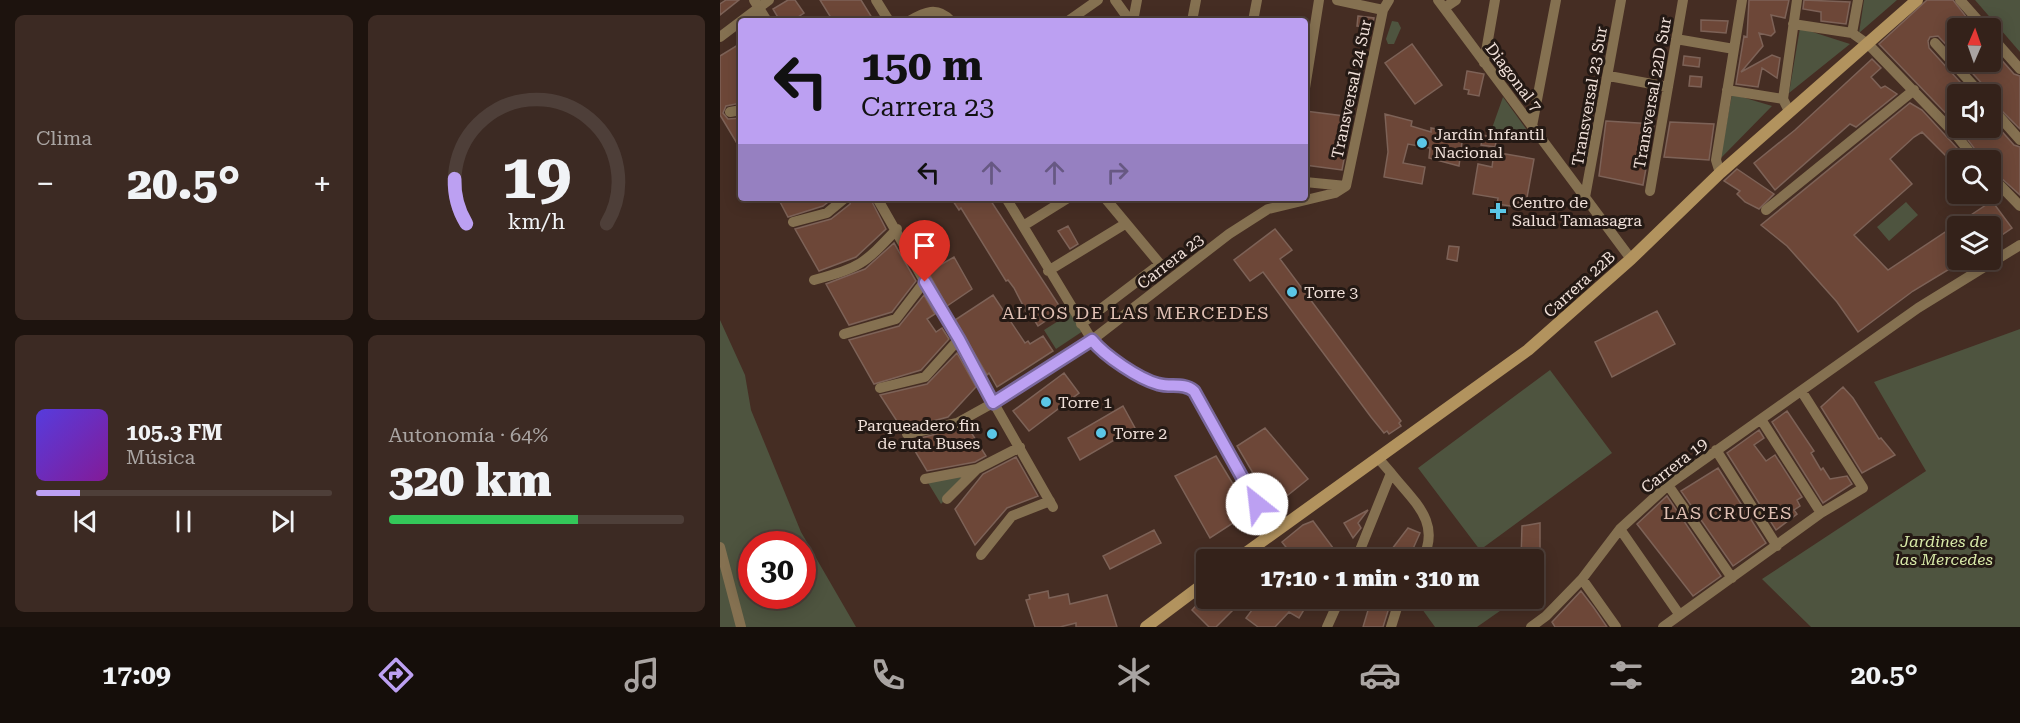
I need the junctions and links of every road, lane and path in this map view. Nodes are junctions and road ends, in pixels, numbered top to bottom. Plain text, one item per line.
1 (769, 0) edge
2 (876, 0) edge
3 (1098, 0) edge
4 (1115, 0) edge
5 (1137, 0) edge
6 (1196, 0) edge
7 (1257, 0) edge
8 (1319, 0) edge
9 (1337, 0) edge
10 (1389, 0) edge
11 (1456, 0) edge
12 (1495, 0) edge
13 (1557, 0) edge
14 (1621, 0) edge
15 (1683, 0) edge
16 (1742, 0) edge
17 (1797, 0) edge
18 (1858, 0) edge
19 (1917, 0) edge
20 (1960, 0) edge
21 (756, 4) edge
22 (1441, 4) edge
23 (1383, 10) junction
24 (741, 18) edge
25 (765, 18) edge
26 (887, 18) edge
27 (916, 18) edge
28 (948, 18) edge
29 (1072, 18) edge
30 (1129, 18) edge
31 (1132, 18) edge
32 (1193, 18) edge
33 (1254, 18) edge
34 (1976, 18) edge
35 (738, 20) edge
36 (1793, 24) junction
37 (1852, 33) junction
38 (720, 37) edge
39 (1676, 39) junction
40 (1935, 42) dead end
41 (1869, 45) junction
42 (2001, 47) edge
43 (1734, 49) junction
44 (1484, 63) junction
45 (1308, 69) edge
46 (2020, 69) edge
47 (1609, 76) junction
48 (1972, 84) edge
49 (1668, 87) junction
50 (1727, 90) junction
51 (1914, 90) junction
52 (1786, 105) junction
53 (2001, 118) edge
54 (1947, 119) edge
55 (1532, 126) junction
56 (2020, 140) edge
57 (1720, 173) junction
58 (1308, 182) edge
59 (1346, 186) junction
60 (2001, 186) edge
61 (1650, 191) dead end
62 (1585, 197) junction
63 (1308, 200) edge
64 (841, 201) edge
65 (879, 201) edge
66 (1008, 201) edge
67 (1063, 201) edge
68 (1107, 201) edge
69 (1304, 201) edge
70 (2020, 206) edge
71 (1766, 210) dead end
72 (794, 222) dead end
73 (1125, 224) junction
74 (1023, 226) junction
75 (897, 229) junction
76 (2020, 244) edge
77 (1631, 259) junction
78 (1048, 271) junction
79 (814, 280) dead end
80 (925, 282) junction
81 (1081, 324) junction
82 (844, 334) dead end
83 (959, 339) junction
84 (1092, 340) junction
85 (880, 388) dead end
86 (1802, 392) junction
87 (993, 403) junction
88 (1762, 421) junction
89 (907, 434) dead end
90 (1020, 447) junction
91 (1716, 450) junction
92 (1378, 458) junction
93 (977, 469) junction
94 (1391, 473) junction
95 (926, 479) dead end
96 (1668, 485) junction
97 (947, 499) dead end
98 (1257, 504) dead end
99 (1821, 513) junction
100 (1620, 529) junction
101 (1777, 546) junction
102 (720, 548) edge
103 (1251, 549) edge
104 (1360, 549) edge
105 (1426, 549) edge
106 (981, 555) dead end
107 (1732, 578) junction
108 (1582, 579) junction
109 (1196, 590) edge
110 (1335, 609) edge
111 (1397, 609) edge
112 (1679, 614) junction
113 (741, 627) edge
114 (1146, 627) edge
115 (1327, 627) edge
116 (1391, 627) edge
117 (1531, 627) edge
118 (1616, 627) edge
119 (1663, 627) edge

1 - 21 street
2 - 26 street
3 - 29 street
4 - 30 street
5 - 31 street
6 - 32 street
7 - 33 street
8 - 45 street
9 - 23 street
10 - 23 street, Transversal 24 Sur
11 - 22 street
12 - 44 street
13 - 55 street
14 - 47 street, Transversal 23 Sur
15 - 39 street, Transversal 22D Sur
16 - 43 street
17 - 36 street
18 - 37 street
19 - 41 street, Carrera 22B
20 - 34 street
21 - 24 street
21 - 25 street
22 - 44 street, Diagonal 7
23 - 59 street, Transversal 24 Sur
27 - 28 street
35 - 38 street
36 - 37 street
36 - 52 street
37 - 41 street
39 - 43 street
39 - 49 street, Transversal 22D Sur
40 - 48 street
41 - 51 street
41 - 52 street, Carrera 22B
42 - 46 street
43 - 50 street
44 - 55 street, Diagonal 7
47 - 49 street
47 - 62 street, Transversal 23 Sur
49 - 61 street, Transversal 22D Sur
50 - 52 street
50 - 57 street
51 - 54 street
51 - 71 street
52 - 57 street, Carrera 22B
53 - 56 street
55 - 62 street, Diagonal 7
57 - 77 street, Carrera 22B
58 - 59 street
59 - 63 street, Carrera 23
60 - 70 street
62 - 77 street, Diagonal 7
64 - 72 street
65 - 75 street
66 - 74 street
67 - 74 street
68 - 73 street
69 - 84 street, Carrera 23
73 - 78 street
73 - 81 street
74 - 78 street
75 - 79 street
75 - 80 street
76 - 86 street, Carrera 19
77 - 92 street, Carrera 22B
78 - 81 street
80 - 82 street
80 - 83 street
81 - 84 street
83 - 85 street
83 - 87 street
84 - 87 street, Carrera 23
84 - 98 street
86 - 88 street, Carrera 19
86 - 99 street
87 - 89 street, Carrera 23
87 - 90 street
88 - 91 street, Carrera 19
88 - 99 street
90 - 93 street
90 - 106 street
91 - 96 street, Carrera 19
91 - 101 street
92 - 94 street
92 - 103 street, Carrera 22B
93 - 95 street
93 - 97 street
94 - 104 street
94 - 105 street
96 - 100 street, Carrera 19
96 - 107 street
99 - 101 street
100 - 108 street, Carrera 19
100 - 112 street
101 - 107 street
102 - 113 street
107 - 112 street
108 - 117 street, Carrera 19
108 - 118 street
109 - 114 street
110 - 115 street
111 - 116 street
112 - 119 street

